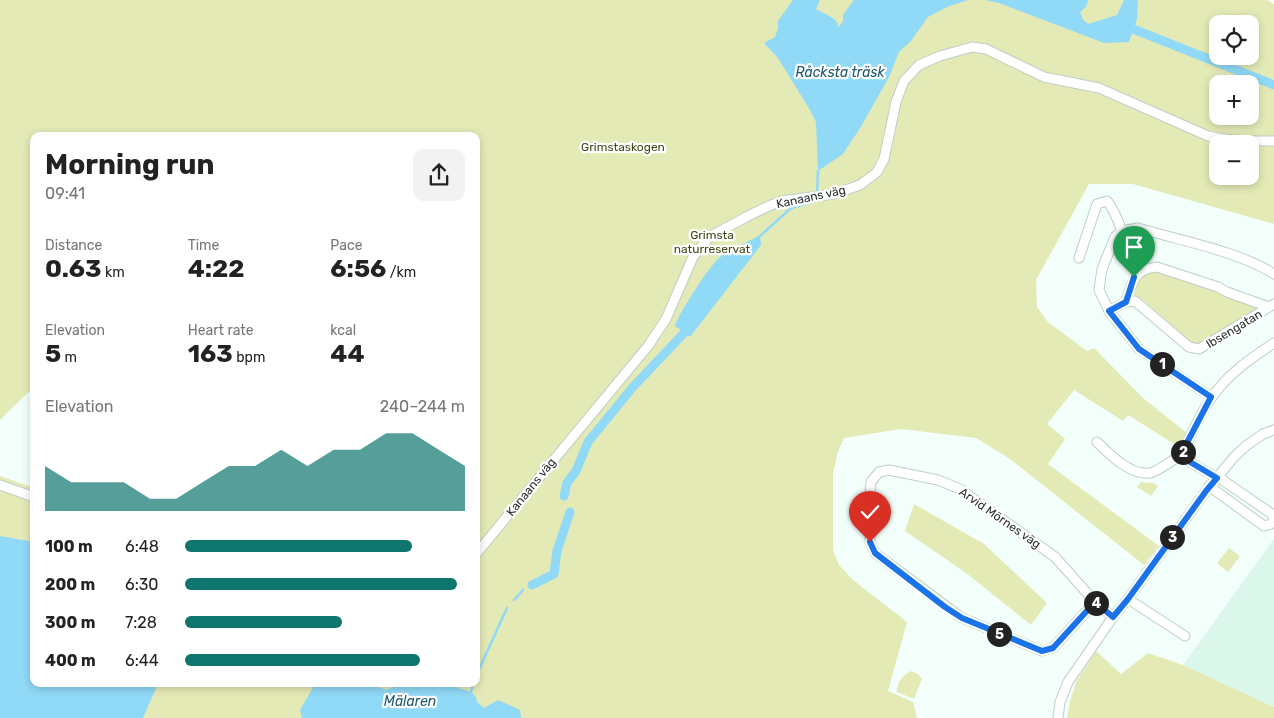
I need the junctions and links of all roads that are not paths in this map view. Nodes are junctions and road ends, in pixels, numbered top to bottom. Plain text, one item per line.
1 (1274, 141) edge
2 (1122, 231) junction
3 (1079, 258) dead end
4 (1274, 274) edge
5 (1126, 302) junction
6 (1272, 306) edge
7 (1109, 311) junction
8 (1274, 343) edge
9 (1211, 397) junction
10 (1274, 430) edge
11 (1097, 442) dead end
12 (1180, 456) junction
13 (1218, 478) junction
14 (0, 485) edge
15 (1209, 486) junction
16 (30, 496) edge
17 (480, 549) edge
18 (1128, 599) junction
19 (1095, 602) junction
20 (1113, 617) junction
21 (1185, 636) dead end
22 (1058, 718) edge

1 - 17 street, Kanaans väg
2 - 3 street
2 - 4 street
2 - 7 street
5 - 6 street, Ibsengatan
5 - 6 street, Ibsengatan
5 - 7 street
7 - 9 street
8 - 9 street
9 - 12 street
10 - 13 street
11 - 12 street
12 - 13 street
13 - 15 street
13 - 15 street
14 - 16 street
15 - 18 street
18 - 20 street
18 - 21 street
19 - 19 street, Arvid Mörnes väg
19 - 20 street, Arvid Mörnes väg
20 - 22 street

